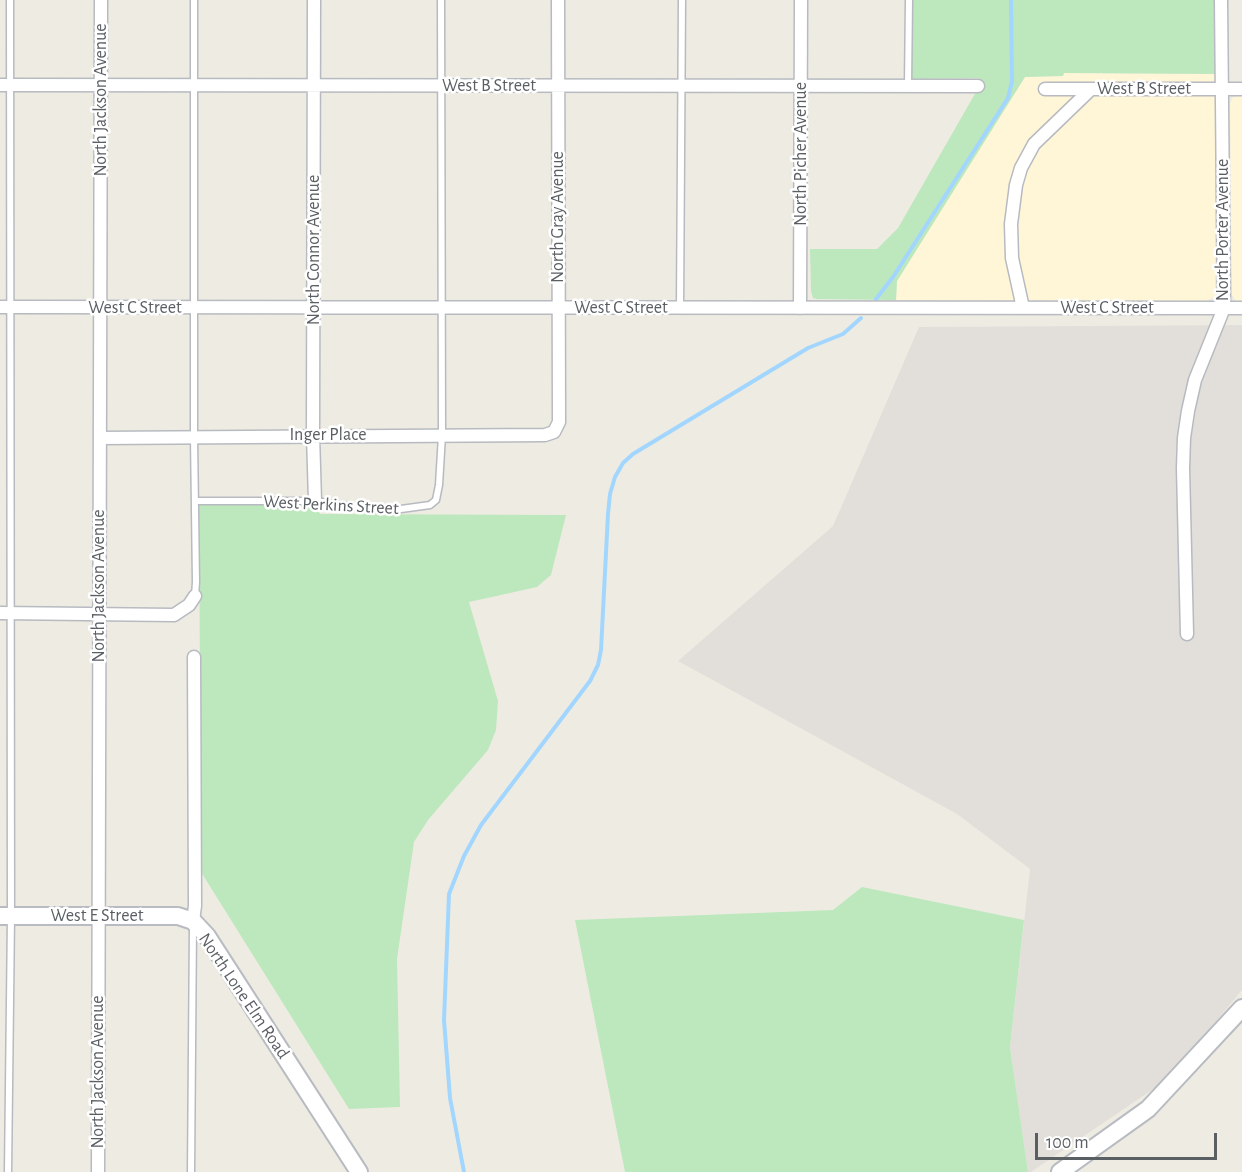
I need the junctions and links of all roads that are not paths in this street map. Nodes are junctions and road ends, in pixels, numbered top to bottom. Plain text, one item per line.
1 (10, 0) edge
2 (101, 0) edge
3 (194, 0) edge
4 (314, 0) edge
5 (441, 0) edge
6 (558, 0) edge
7 (682, 0) edge
8 (801, 0) edge
9 (909, 0) edge
10 (1221, 0) edge
11 (5, 85) edge
12 (101, 85) junction
13 (194, 85) junction
14 (314, 85) junction
15 (441, 86) junction
16 (558, 86) junction
17 (682, 86) junction
18 (801, 86) junction
19 (908, 86) junction
20 (978, 86) dead end
21 (1045, 89) dead end
22 (1091, 89) junction
23 (1222, 89) junction
24 (1242, 89) edge
25 (5, 307) edge
26 (100, 308) junction
27 (194, 308) junction
28 (314, 308) junction
29 (442, 308) junction
30 (559, 308) junction
31 (680, 308) junction
32 (800, 308) junction
33 (1023, 308) junction
34 (1224, 308) junction
35 (1242, 308) edge
36 (554, 432) joint
37 (313, 435) junction
38 (442, 435) junction
39 (194, 437) junction
40 (100, 438) junction
41 (195, 501) junction
42 (315, 501) junction
43 (195, 596) joint
44 (5, 613) edge
45 (99, 613) junction
46 (1187, 634) dead end
47 (194, 657) dead end
48 (5, 916) edge
49 (97, 916) junction
50 (193, 921) junction
51 (1242, 1008) edge
52 (8, 1172) edge
53 (98, 1172) edge
54 (191, 1172) edge
55 (359, 1172) edge
56 (1060, 1172) edge

1 - 11 lane
2 - 12 street, North Jackson Avenue
3 - 13 lane
4 - 14 street, North Connor Avenue
5 - 15 lane
6 - 16 street, North Gray Avenue
7 - 17 lane
8 - 18 street, North Picher Avenue
9 - 19 lane
10 - 23 street, North Porter Avenue
11 - 12 street, West B Street
11 - 25 lane
12 - 13 street, West B Street
12 - 26 street, North Jackson Avenue
13 - 14 street, West B Street
13 - 27 lane
14 - 15 street, West B Street
14 - 28 street, North Connor Avenue
15 - 16 street, West B Street
15 - 29 lane
16 - 17 street, West B Street
16 - 30 street, North Gray Avenue
17 - 18 street, West B Street
17 - 31 lane
18 - 19 street, West B Street
18 - 32 street, North Picher Avenue
19 - 20 street, West B Street
21 - 22 street, West B Street
22 - 23 street, West B Street
22 - 33 street
23 - 24 street, West B Street
23 - 34 street, North Porter Avenue
25 - 26 street, West C Street
25 - 44 lane
26 - 27 street, West C Street
26 - 40 street, North Jackson Avenue
27 - 28 street, West C Street
27 - 39 lane
28 - 29 street, West C Street
28 - 37 street, North Connor Avenue
29 - 30 street, West C Street
29 - 38 lane
30 - 31 street, West C Street
30 - 36 street, North Gray Avenue
31 - 32 street, West C Street
32 - 33 street, West C Street
33 - 34 street, West C Street
34 - 35 street, West C Street
34 - 46 street, North Porter Avenue
36 - 38 street, Inger Place
37 - 38 street, Inger Place
37 - 39 street, Inger Place
37 - 42 street, North Connor Avenue
38 - 42 lane, West Perkins Street
39 - 40 street, Inger Place
39 - 41 lane
40 - 45 street, North Jackson Avenue
41 - 42 lane, West Perkins Street
41 - 43 lane
43 - 45 street
44 - 45 street
44 - 48 lane
45 - 49 street, North Jackson Avenue
47 - 50 street, North Lone Elm Road
48 - 49 street, West E Street
48 - 52 lane
49 - 50 street, West E Street
49 - 53 street, North Jackson Avenue
50 - 54 lane
50 - 55 street, North Lone Elm Road
51 - 56 street

